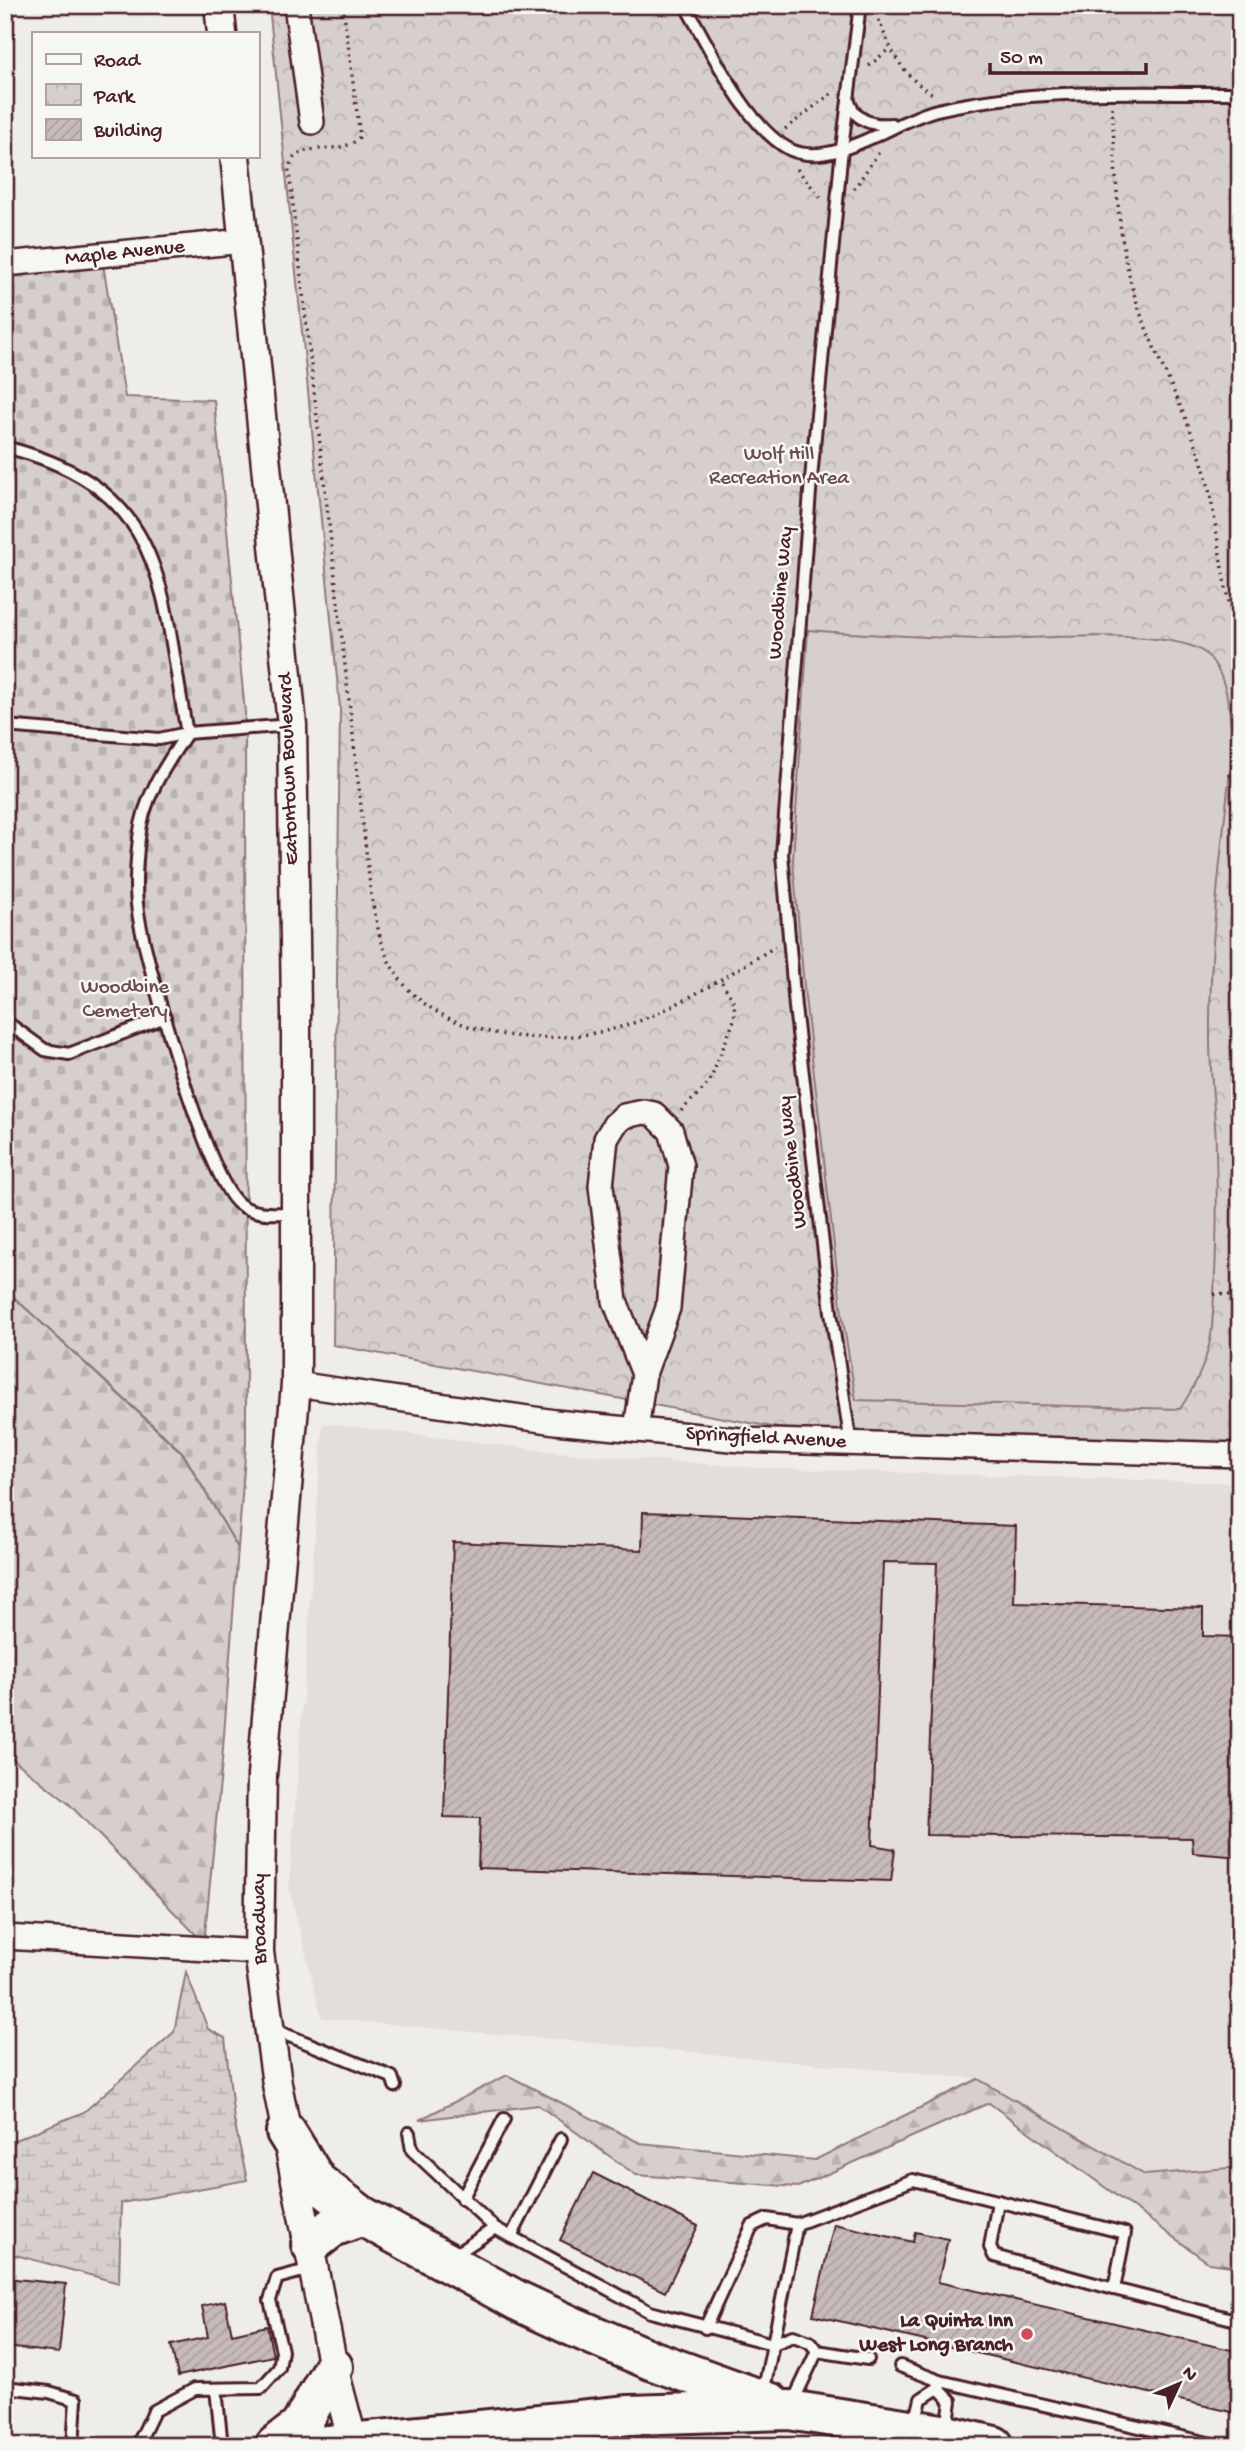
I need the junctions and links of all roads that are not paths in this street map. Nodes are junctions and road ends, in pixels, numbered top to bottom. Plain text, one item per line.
1 (219, 5) edge
2 (296, 5) edge
3 (685, 5) edge
4 (860, 5) edge
5 (222, 32) edge
6 (1240, 93) edge
7 (848, 96) junction
8 (313, 122) dead end
9 (902, 123) junction
10 (842, 148) junction
11 (235, 158) edge
12 (244, 241) junction
13 (5, 264) edge
14 (5, 447) edge
15 (292, 725) junction
16 (5, 726) edge
17 (187, 733) junction
18 (165, 1017) junction
19 (5, 1021) edge
20 (295, 1213) junction
21 (644, 1374) junction
22 (296, 1384) junction
23 (636, 1430) junction
24 (851, 1445) junction
25 (1240, 1455) edge
26 (5, 1937) edge
27 (259, 1952) junction
28 (270, 2028) junction
29 (395, 2086) dead end
30 (504, 2119) dead end
31 (286, 2132) junction
32 (408, 2133) dead end
33 (561, 2139) dead end
34 (462, 2199) junction
35 (998, 2201) junction
36 (362, 2216) junction
37 (797, 2224) junction
38 (495, 2228) junction
39 (510, 2237) junction
40 (313, 2256) junction
41 (445, 2261) junction
42 (1114, 2289) junction
43 (1240, 2321) edge
44 (705, 2328) junction
45 (773, 2344) junction
46 (817, 2351) junction
47 (868, 2359) dead end
48 (900, 2366) dead end
49 (333, 2367) junction
50 (939, 2384) junction
51 (5, 2388) edge
52 (216, 2389) junction
53 (771, 2407) junction
54 (930, 2433) junction
55 (342, 2445) edge
56 (73, 2446) edge
57 (137, 2446) edge
58 (222, 2446) edge
59 (275, 2446) edge
60 (994, 2446) edge
61 (1222, 2446) edge

1 - 5 street
2 - 8 street
3 - 10 lane
4 - 7 lane, Woodbine Way
6 - 9 lane
7 - 9 lane
7 - 10 lane, Woodbine Way
9 - 10 lane
10 - 24 lane, Woodbine Way
11 - 12 street, Eatontown Boulevard
12 - 13 street, Maple Avenue
12 - 15 street, Eatontown Boulevard
14 - 17 lane
15 - 17 lane
15 - 20 street, Eatontown Boulevard
16 - 17 lane
17 - 18 lane
18 - 19 lane
18 - 20 lane
20 - 22 street, Eatontown Boulevard
21 - 21 street
21 - 23 street
22 - 23 street, Springfield Avenue
22 - 27 street, Broadway
23 - 24 street, Springfield Avenue
24 - 25 street, Springfield Avenue
26 - 27 street
27 - 28 street, Broadway
28 - 29 lane
28 - 31 street, Broadway
30 - 34 lane
31 - 36 highway
31 - 40 street, Broadway
32 - 34 lane
33 - 39 lane
34 - 38 lane
35 - 37 lane
35 - 42 lane
35 - 42 lane
36 - 40 highway
36 - 41 highway
37 - 44 lane
37 - 45 lane
38 - 39 lane
38 - 41 lane
39 - 44 lane
40 - 49 street, Broadway
40 - 52 lane
41 - 53 highway
42 - 43 lane
44 - 45 lane
45 - 46 lane
45 - 53 lane
46 - 47 lane
46 - 53 lane
48 - 50 lane
49 - 55 street, Broadway
49 - 59 highway
50 - 54 lane
50 - 54 lane
50 - 61 lane
51 - 56 lane
52 - 57 lane
52 - 58 lane
53 - 54 highway
53 - 55 highway
54 - 60 highway

